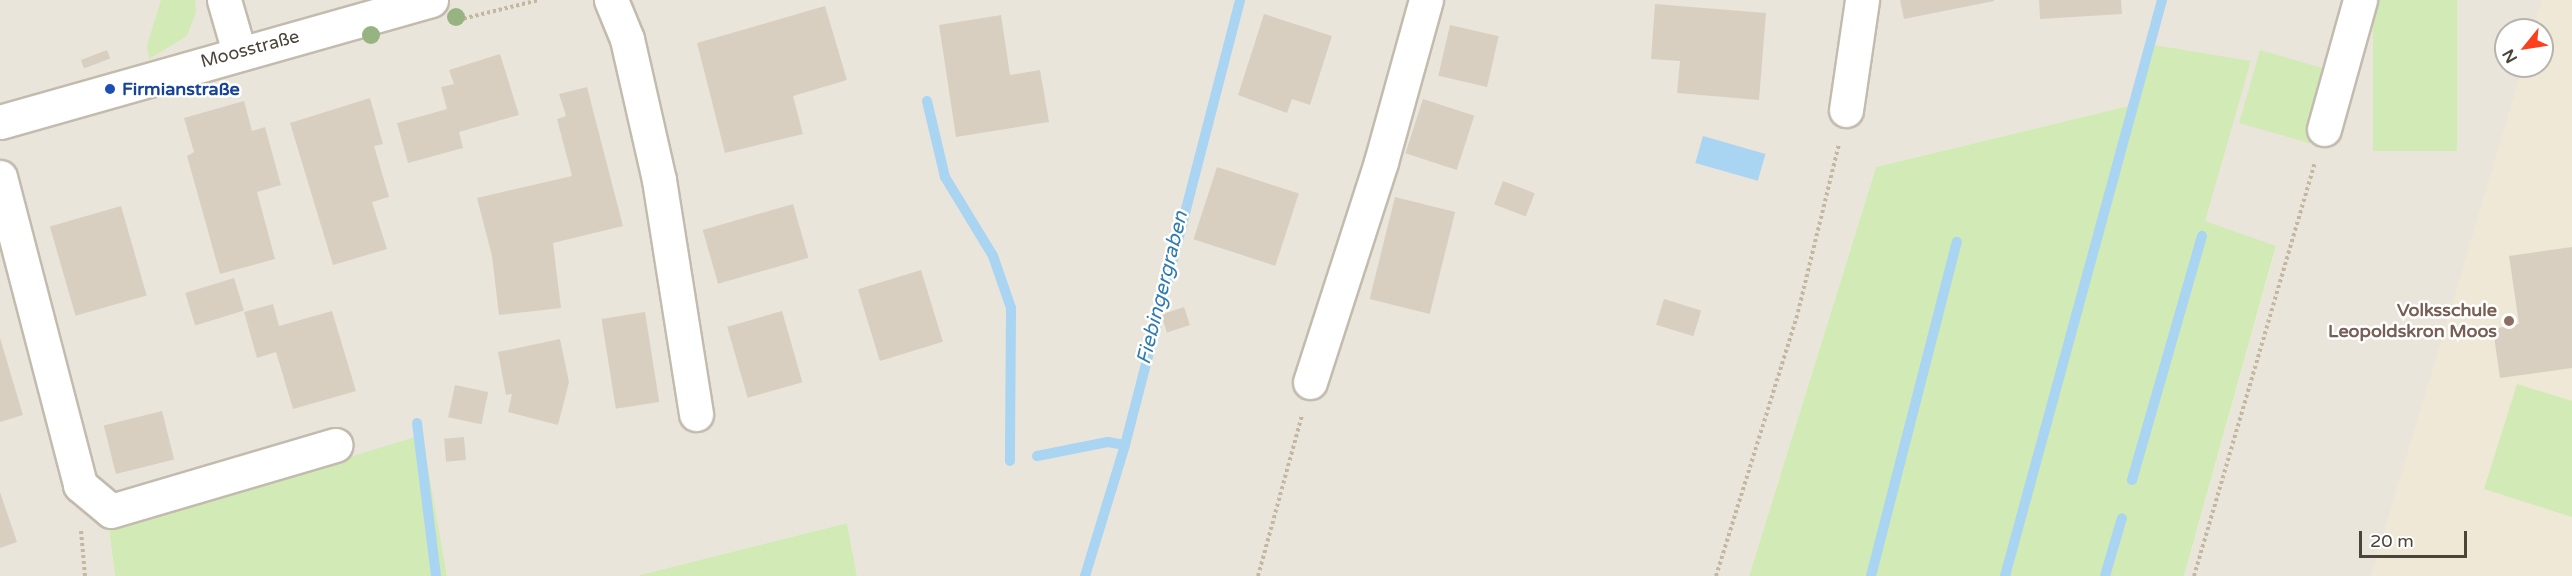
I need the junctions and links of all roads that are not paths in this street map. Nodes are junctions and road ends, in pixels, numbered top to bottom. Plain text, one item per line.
1 (224, 0) edge
2 (431, 0) edge
3 (611, 0) edge
4 (1426, 0) edge
5 (1862, 0) edge
6 (2360, 0) edge
7 (239, 52) junction
8 (1846, 110) road end
9 (0, 122) edge
10 (2324, 129) road end
11 (0, 177) edge
12 (1310, 382) road end
13 (696, 414) dead end
14 (336, 445) dead end

1 - 7 street
2 - 7 street, Moosstraße
3 - 13 street
4 - 12 street
5 - 8 street
6 - 10 street
7 - 9 street, Moosstraße
11 - 14 street

